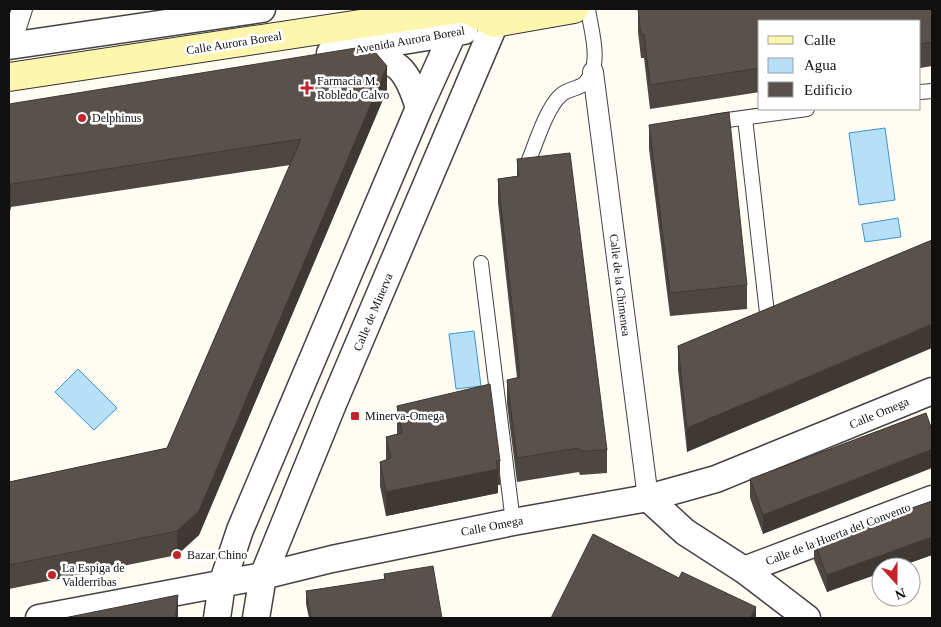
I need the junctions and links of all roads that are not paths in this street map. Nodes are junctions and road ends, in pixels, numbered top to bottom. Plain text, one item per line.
1 (22, 9) edge
2 (262, 9) edge
3 (460, 9) edge
4 (465, 9) edge
5 (574, 9) edge
6 (588, 9) edge
7 (498, 16) edge
8 (450, 35) junction
9 (9, 46) edge
10 (332, 53) junction
11 (303, 58) edge
12 (593, 72) junction
13 (9, 76) edge
14 (419, 108) junction
15 (800, 110) edge
16 (744, 118) junction
17 (700, 124) edge
18 (528, 165) edge
19 (481, 263) dead end
20 (751, 321) edge
21 (932, 391) edge
22 (648, 498) junction
23 (932, 499) edge
24 (513, 522) junction
25 (744, 570) junction
26 (263, 576) junction
27 (222, 584) junction
28 (39, 618) edge
29 (217, 618) edge
30 (256, 618) edge
31 (807, 618) edge

1 - 9 street
2 - 9 street
3 - 13 main road, Calle Aurora Boreal
4 - 7 main road
4 - 8 street
5 - 7 main road, Avenida Aurora Boreal
6 - 12 lane
7 - 8 street, Avenida Aurora Boreal
7 - 26 street, Calle de Minerva
8 - 10 street, Avenida Aurora Boreal
8 - 14 street
10 - 11 street, Avenida Aurora Boreal
10 - 14 street
12 - 18 lane
12 - 22 street, Calle de la Chimenea
14 - 27 street
15 - 16 lane
16 - 17 lane
16 - 20 lane
19 - 24 lane
21 - 22 street, Calle Omega
22 - 24 street, Calle Omega
22 - 25 street
23 - 25 street, Calle de la Huerta del Convento
24 - 26 street, Calle Omega
25 - 31 street
26 - 27 street, Calle Omega
26 - 30 street, Calle de Minerva
27 - 28 street, Calle Omega
27 - 29 street

